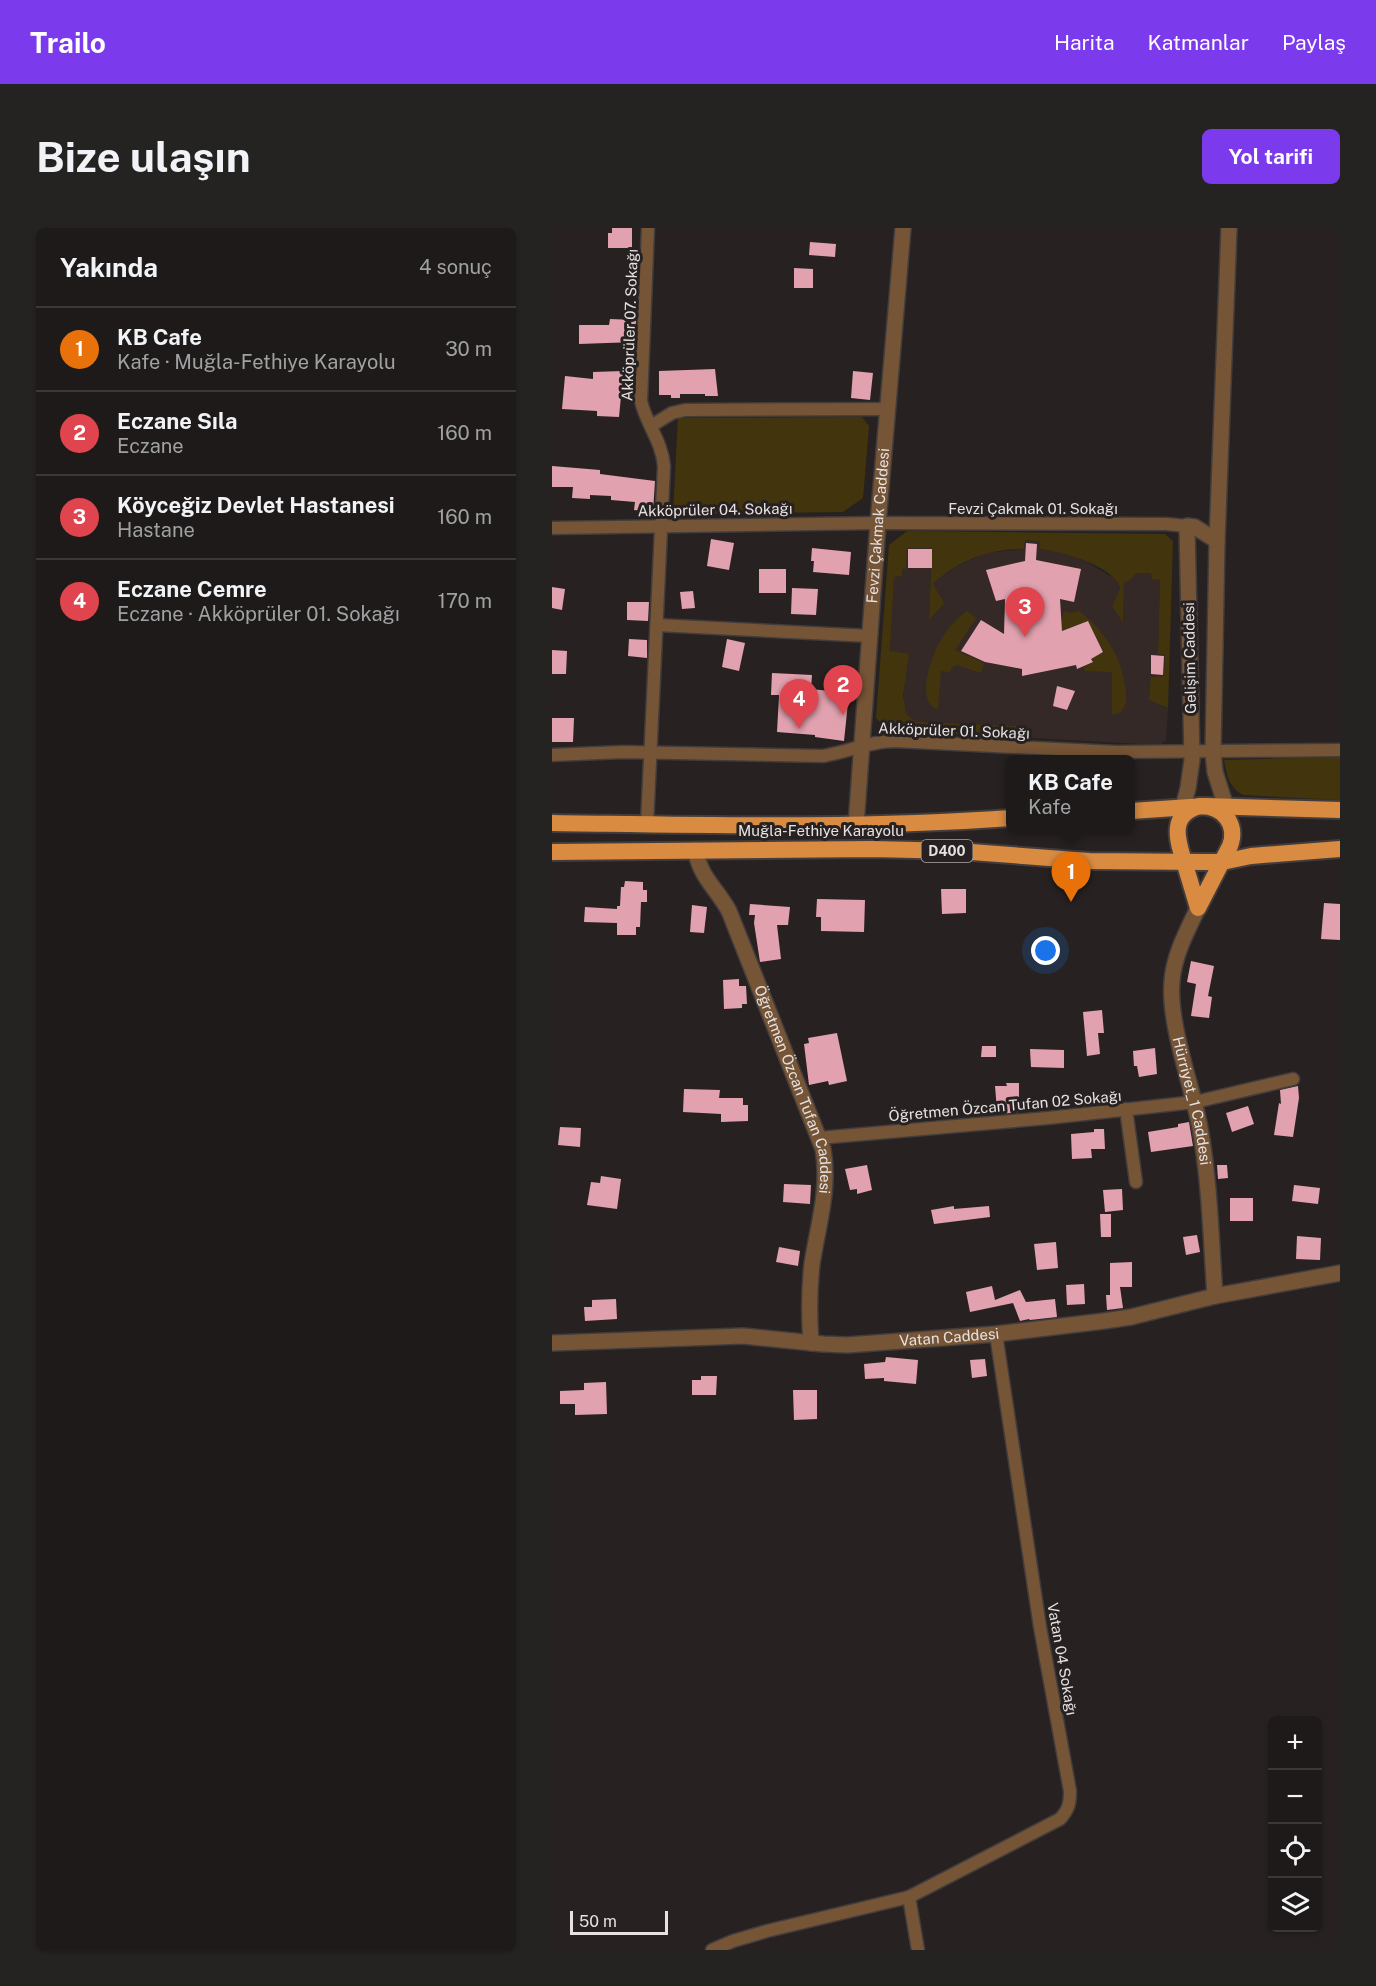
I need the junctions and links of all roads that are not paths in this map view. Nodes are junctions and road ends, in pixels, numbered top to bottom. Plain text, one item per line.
1 (648, 228) edge
2 (903, 228) edge
3 (1229, 228) edge
4 (888, 409) junction
5 (651, 426) junction
6 (878, 524) junction
7 (661, 526) junction
8 (1187, 526) junction
9 (552, 528) edge
10 (1217, 541) junction
11 (657, 625) junction
12 (870, 636) junction
13 (862, 746) junction
14 (1340, 750) edge
15 (1214, 752) junction
16 (651, 753) junction
17 (1192, 753) junction
18 (552, 755) edge
19 (1340, 810) edge
20 (1135, 811) edge
21 (1181, 814) junction
22 (1228, 815) junction
23 (1006, 818) edge
24 (552, 823) edge
25 (647, 824) junction
26 (856, 825) junction
27 (1340, 849) edge
28 (695, 850) junction
29 (552, 852) edge
30 (1182, 855) junction
31 (1225, 856) junction
32 (1198, 908) junction
33 (1293, 1079) dead end
34 (1195, 1102) junction
35 (1126, 1109) junction
36 (819, 1138) junction
37 (1136, 1182) dead end
38 (1340, 1273) edge
39 (1215, 1296) junction
40 (996, 1334) junction
41 (552, 1343) edge
42 (811, 1343) junction
43 (909, 1897) junction
44 (712, 1950) edge
45 (918, 1950) edge

1 - 5 street, Akköprüler 07. Sokağı
2 - 4 street, Fevzi Çakmak Caddesi
3 - 10 street, Gelişim Caddesi
4 - 5 street
4 - 6 street, Fevzi Çakmak Caddesi
5 - 7 street, Akköprüler 07. Sokağı
6 - 7 street, Akköprüler 04. Sokağı
6 - 8 street, Fevzi Çakmak 01. Sokağı
6 - 12 street, Fevzi Çakmak Caddesi
7 - 9 street, Akköprüler 04. Sokağı
7 - 11 street, Akköprüler 07. Sokağı
8 - 10 street
8 - 17 street, Gelişim Caddesi
10 - 15 street, Gelişim Caddesi
11 - 12 street
11 - 16 street, Akköprüler 07. Sokağı
12 - 13 street, Fevzi Çakmak Caddesi
13 - 16 street, Akköprüler 01. Sokağı
13 - 17 street, Akköprüler 01. Sokağı
13 - 26 street, Fevzi Çakmak Caddesi
14 - 15 street, Akköprüler 01. Sokağı
15 - 17 street, Akköprüler 01. Sokağı
15 - 22 street, Gelişim Caddesi
16 - 18 street, Akköprüler 01. Sokağı
16 - 25 street, Akköprüler 07. Sokağı
17 - 21 street, Gelişim Caddesi
19 - 22 highway
20 - 21 highway
21 - 22 highway
21 - 30 highway
22 - 31 highway
23 - 26 highway, Muğla-Fethiye Karayolu / D400
24 - 25 highway, Muğla-Fethiye Karayolu / D400
25 - 26 highway, Muğla-Fethiye Karayolu / D400
27 - 31 highway, Muğla-Fethiye Karayolu / D400
28 - 29 highway, Muğla-Fethiye Karayolu / D400
28 - 30 highway, Muğla-Fethiye Karayolu / D400
28 - 36 street, Öğretmen Özcan Tufan Caddesi
30 - 31 highway, Muğla-Fethiye Karayolu / D400
30 - 32 highway
31 - 32 highway
32 - 34 street, Hürriyet_1 Caddesi
33 - 34 street, Öğretmen Özcan Tufan 02 Sokağı
34 - 35 street, Öğretmen Özcan Tufan 02 Sokağı
34 - 39 street, Hürriyet_1 Caddesi
35 - 36 street, Öğretmen Özcan Tufan 02 Sokağı
35 - 37 street
36 - 42 street, Öğretmen Özcan Tufan Caddesi
38 - 39 street, Vatan Caddesi
39 - 40 street, Vatan Caddesi
40 - 42 street, Vatan Caddesi
40 - 43 street, Vatan 04 Sokağı
41 - 42 street, Vatan Caddesi
43 - 44 street, Vatan 04 Sokağı
43 - 45 street

